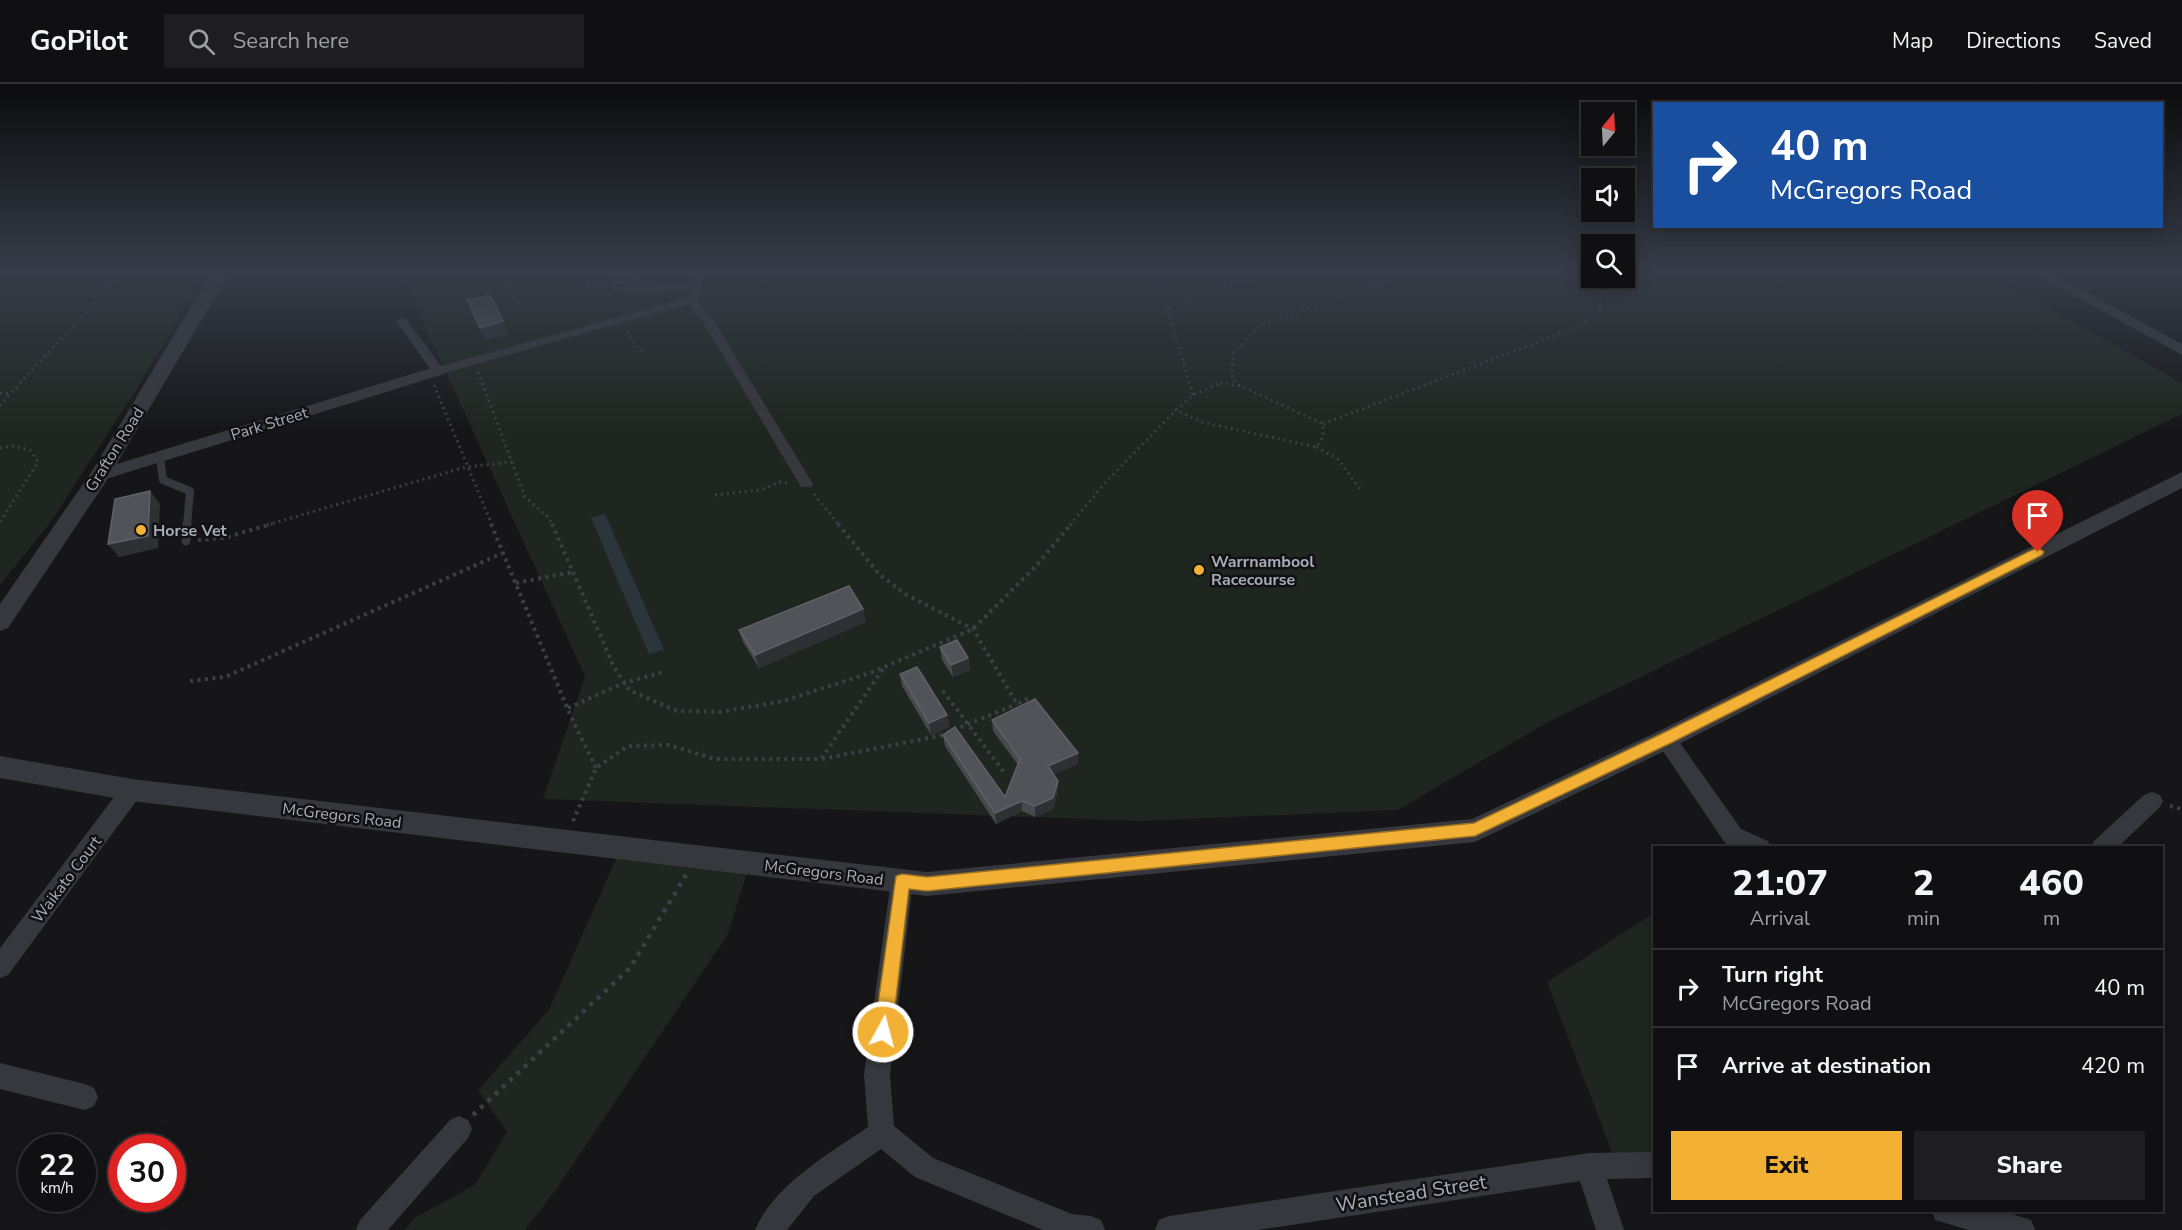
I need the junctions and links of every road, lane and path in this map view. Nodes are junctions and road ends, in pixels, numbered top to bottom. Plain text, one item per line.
1 (72, 325) edge
2 (189, 325) edge
3 (405, 325) edge
4 (596, 325) edge
5 (619, 325) edge
6 (711, 325) edge
7 (1174, 325) edge
8 (1261, 325) edge
9 (1581, 325) edge
10 (2137, 325) edge
11 (2182, 350) edge
12 (642, 354) dead end
13 (474, 360) junction
14 (434, 372) junction
15 (1241, 386) junction
16 (0, 393) edge
17 (11, 393) junction
18 (1193, 395) junction
19 (0, 406) edge
20 (1176, 410) junction
21 (1323, 424) junction
22 (1316, 447) junction
23 (0, 448) edge
24 (160, 456) junction
25 (512, 462) junction
26 (466, 467) junction
27 (100, 475) junction
28 (2182, 479) edge
29 (806, 484) junction
30 (1362, 492) dead end
31 (715, 495) dead end
32 (0, 522) edge
33 (186, 541) joint
34 (503, 553) junction
35 (573, 572) junction
36 (516, 583) junction
37 (0, 622) edge
38 (974, 629) junction
39 (884, 667) junction
40 (663, 672) dead end
41 (190, 681) dead end
42 (624, 683) junction
43 (943, 691) dead end
44 (1029, 698) dead end
45 (1017, 704) junction
46 (568, 708) junction
47 (969, 724) junction
48 (1666, 739) junction
49 (821, 759) junction
50 (0, 768) edge
51 (596, 768) junction
52 (1006, 775) dead end
53 (132, 790) junction
54 (2152, 801) dead end
55 (564, 841) junction
56 (1756, 846) edge
57 (2104, 846) edge
58 (697, 857) junction
59 (902, 881) junction
60 (0, 967) edge
61 (0, 1076) edge
62 (85, 1096) dead end
63 (459, 1129) joint
64 (882, 1133) junction
65 (1653, 1165) edge
66 (1589, 1166) junction
67 (1953, 1212) edge
68 (370, 1230) edge
69 (769, 1230) edge
70 (1091, 1230) edge
71 (1169, 1230) edge
72 (1610, 1230) edge
73 (2021, 1230) edge

1 - 17 path
2 - 27 street, Grafton Road
3 - 14 street
4 - 13 street
5 - 12 path
6 - 29 street
7 - 18 path
8 - 15 path
9 - 21 path
10 - 11 street
13 - 14 street
13 - 25 path
14 - 24 street, Park Street
14 - 26 path
15 - 18 path
15 - 21 path
16 - 17 path
17 - 19 path
18 - 20 path
20 - 22 path
20 - 38 path
21 - 22 path
22 - 30 path
23 - 32 path
24 - 27 street, Park Street
24 - 33 lane
25 - 26 path
25 - 35 path
26 - 33 path
26 - 34 path
27 - 37 street, Grafton Road
28 - 48 street, McGregors Road
29 - 31 path
29 - 38 path
34 - 36 path
34 - 41 path
35 - 36 path
35 - 42 path
36 - 46 path
38 - 39 path
38 - 45 path
39 - 42 path
39 - 49 path
40 - 42 path
42 - 46 path
43 - 47 path
44 - 45 path
45 - 47 path
46 - 51 path
47 - 49 path
47 - 52 path
48 - 56 street
48 - 59 street, McGregors Road
49 - 51 path
50 - 53 street, McGregors Road
51 - 55 path
53 - 55 street, McGregors Road
53 - 60 street, Waikato Court
54 - 57 street
55 - 58 street, McGregors Road
58 - 59 street, McGregors Road
58 - 63 path
59 - 64 street
61 - 62 street
63 - 68 street
64 - 69 street
64 - 70 street
65 - 66 street, Wanstead Street
66 - 71 street, Wanstead Street
66 - 72 street
67 - 73 street

